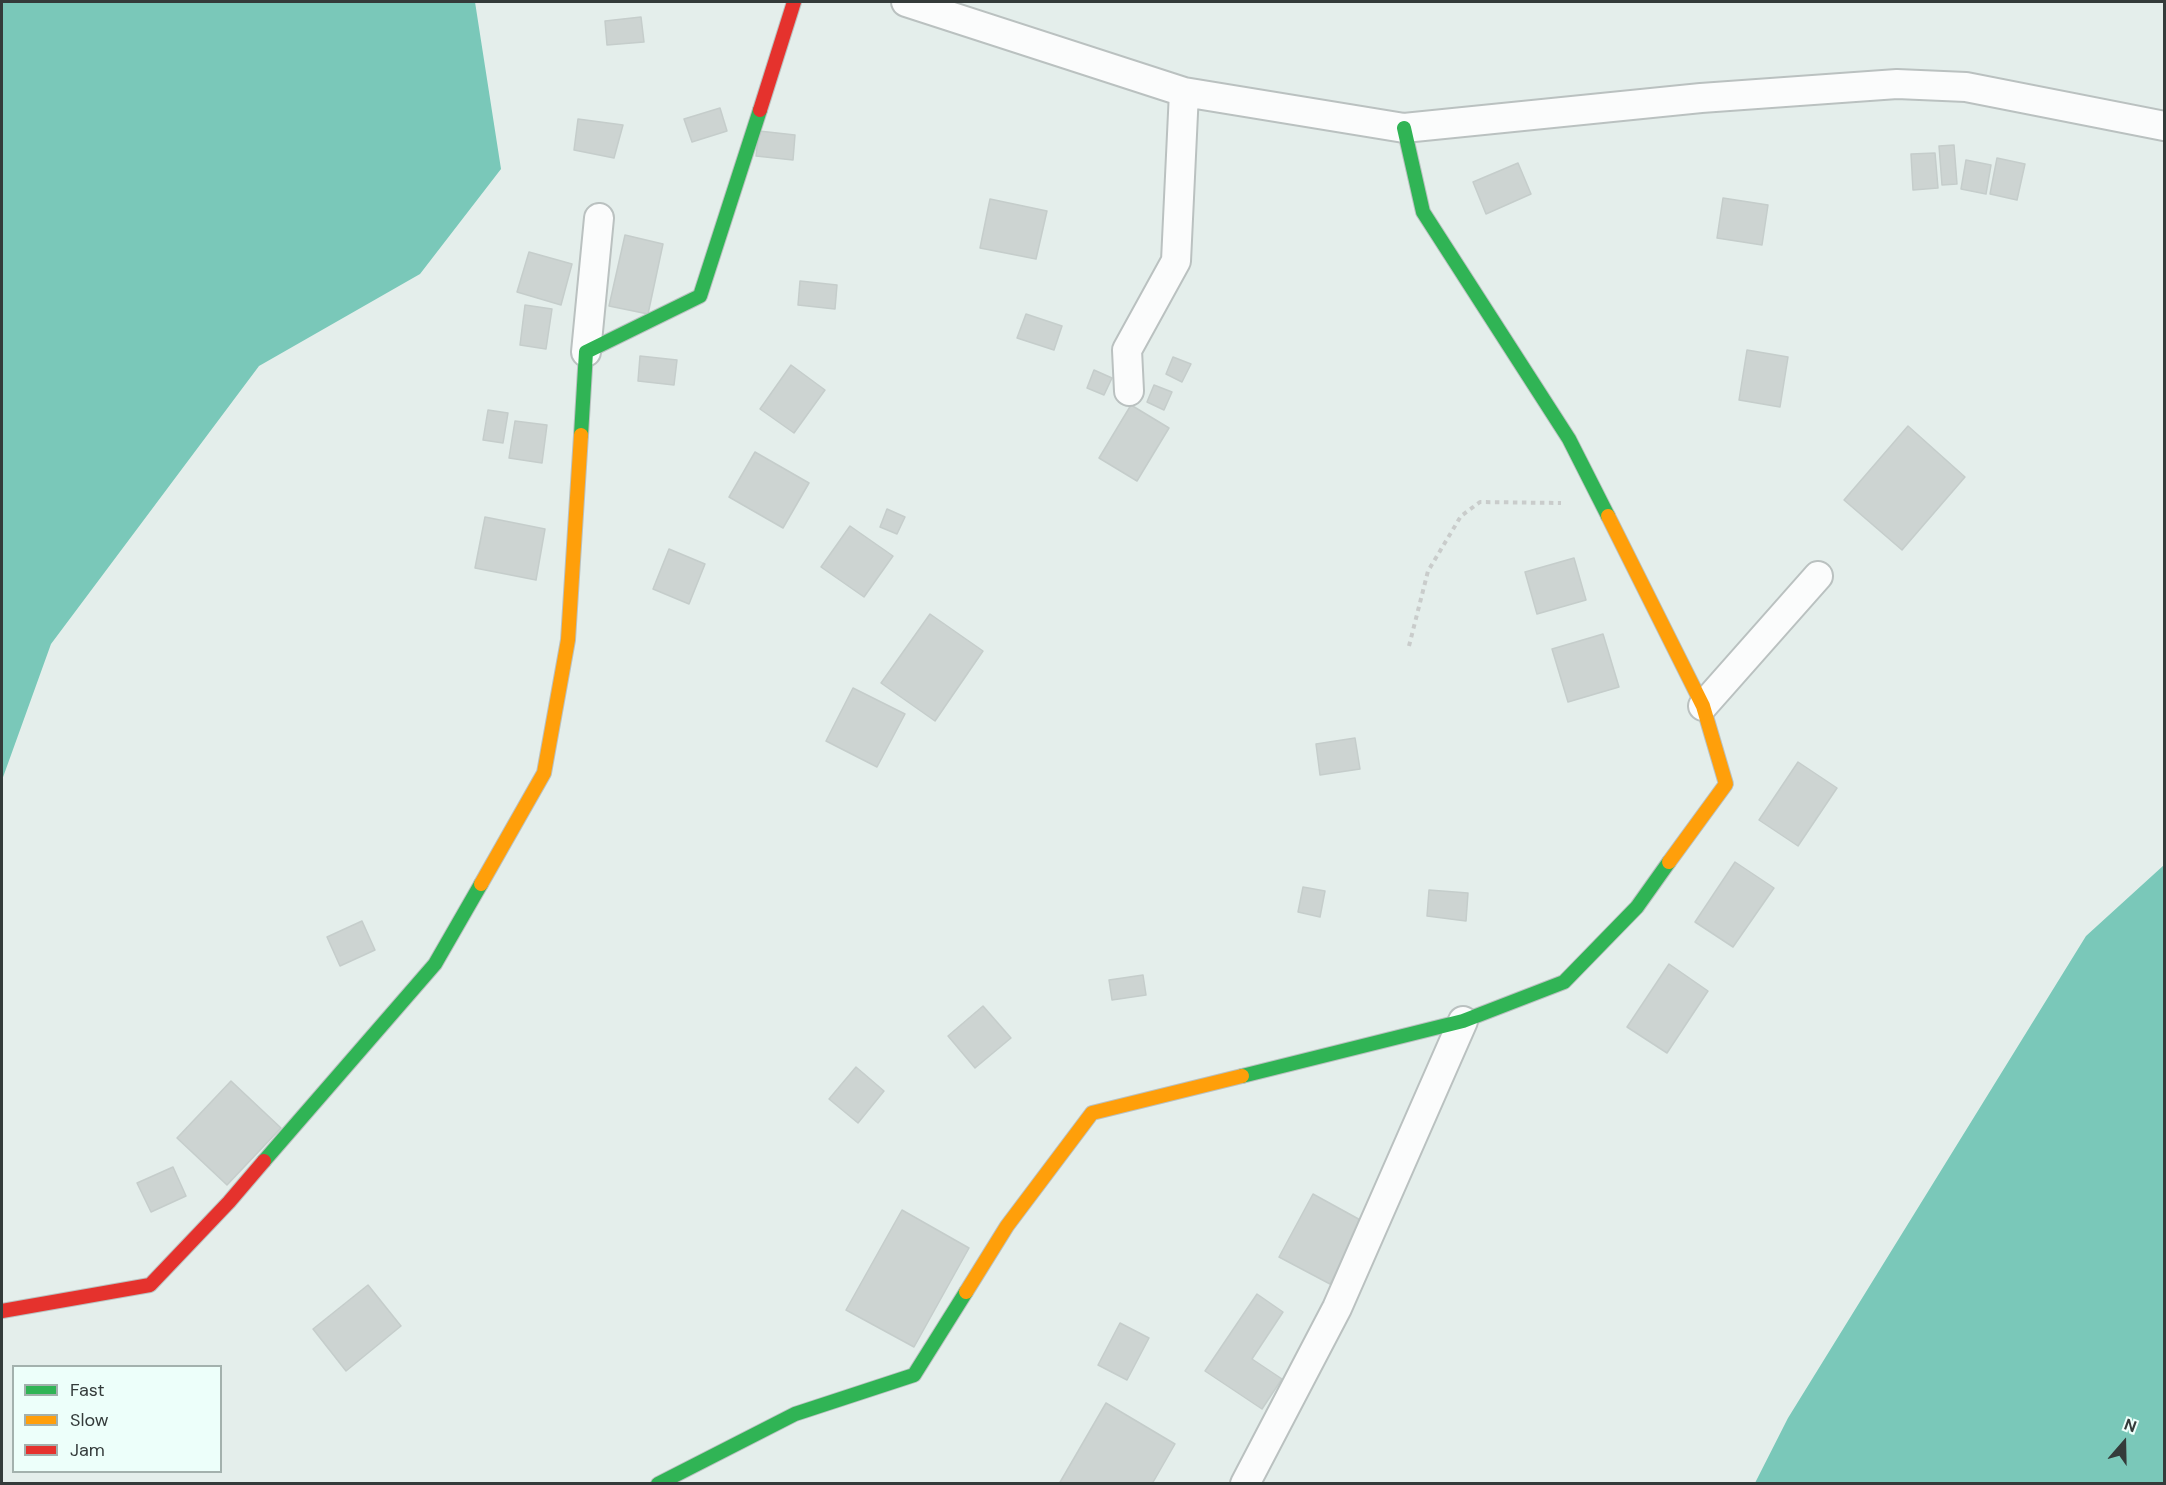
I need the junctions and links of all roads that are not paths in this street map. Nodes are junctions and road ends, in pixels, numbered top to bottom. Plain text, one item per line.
1 (794, 2) edge
2 (906, 2) edge
3 (1184, 92) junction
4 (2164, 126) edge
5 (1404, 128) junction
6 (599, 218) dead end
7 (586, 352) junction
8 (1129, 391) dead end
9 (1818, 576) dead end
10 (1702, 706) junction
11 (1463, 1021) junction
12 (2, 1311) edge
13 (658, 1484) edge
14 (1245, 1484) edge

1 - 7 street
2 - 3 street
3 - 5 street
3 - 8 street
4 - 5 street
5 - 10 street
6 - 7 street
7 - 12 street
9 - 10 street
10 - 11 street
11 - 13 street
11 - 14 street

